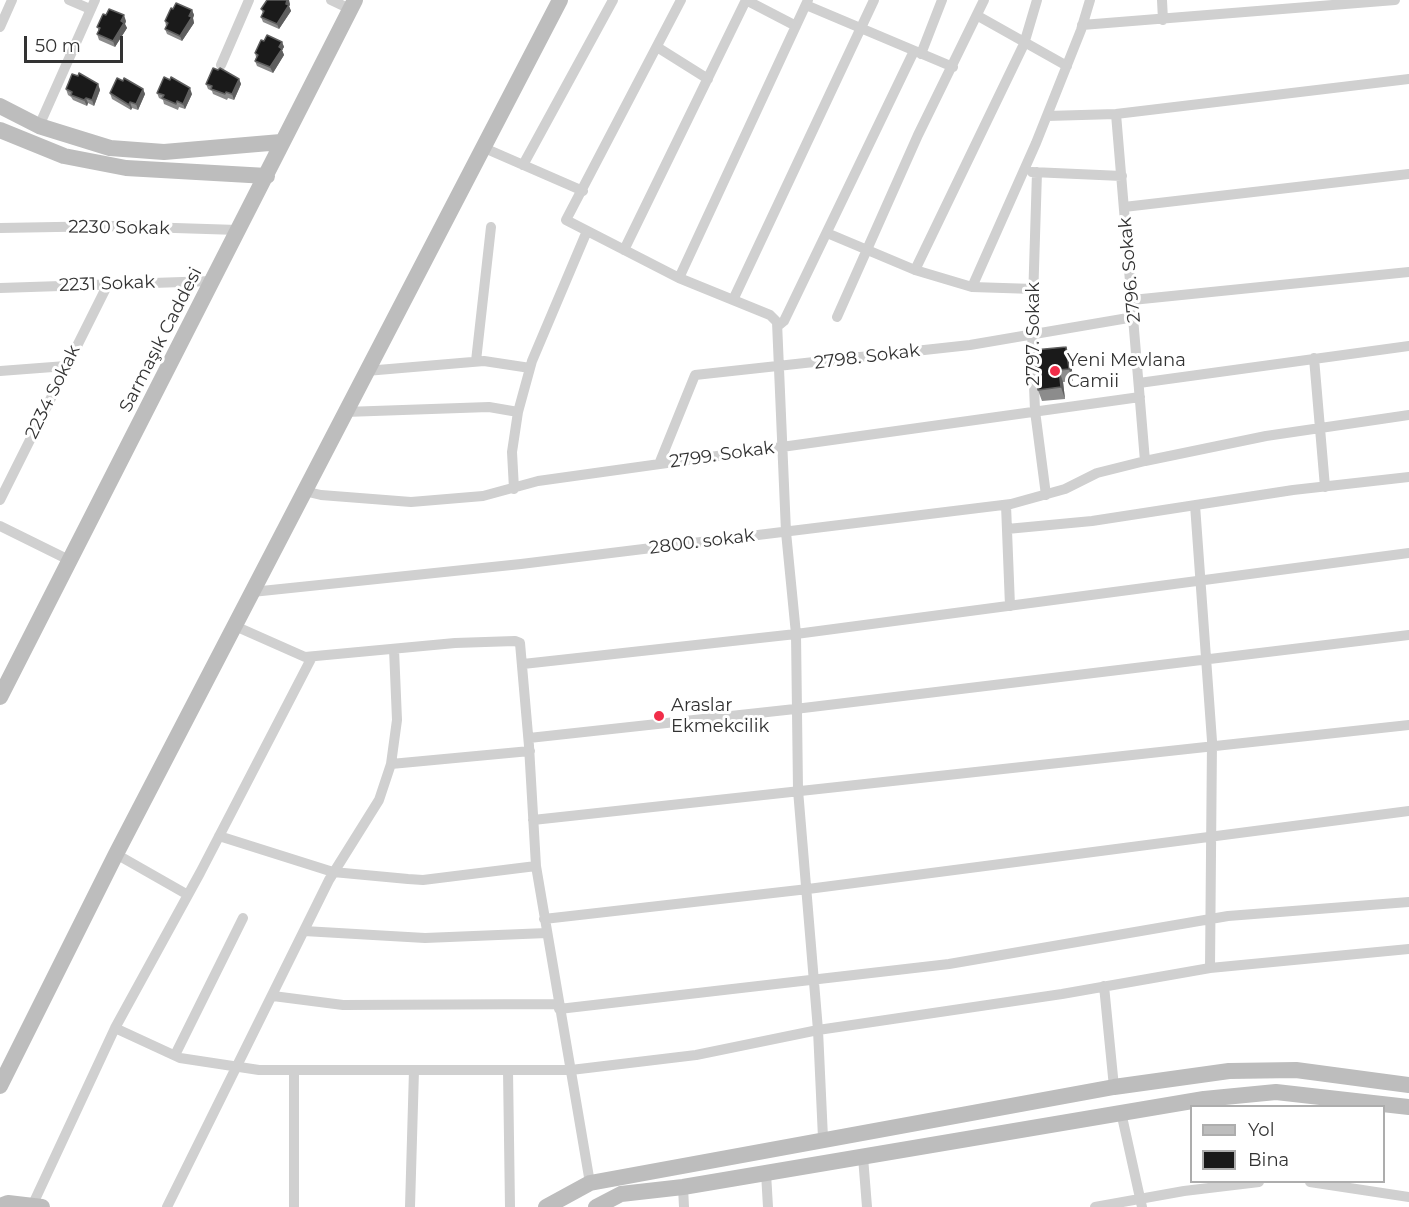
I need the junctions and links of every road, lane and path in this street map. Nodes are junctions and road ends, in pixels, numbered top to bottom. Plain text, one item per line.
1 (12, 0) edge
2 (69, 0) edge
3 (249, 0) edge
4 (331, 0) edge
5 (560, 0) edge
6 (613, 0) edge
7 (681, 0) edge
8 (874, 0) edge
9 (942, 0) edge
10 (984, 0) edge
11 (1036, 0) edge
12 (1089, 0) edge
13 (1162, 0) edge
14 (1395, 0) edge
15 (807, 3) edge
16 (92, 4) edge
17 (352, 5) edge
18 (978, 16) junction
19 (1163, 20) junction
20 (1082, 25) junction
21 (796, 26) junction
22 (0, 27) edge
23 (861, 28) junction
24 (1025, 41) junction
25 (657, 47) junction
26 (917, 53) junction
27 (221, 65) dead end
28 (1067, 66) junction
29 (953, 67) junction
30 (708, 79) junction
31 (1409, 79) edge
32 (0, 105) edge
33 (1116, 114) junction
34 (1047, 116) junction
35 (39, 126) junction
36 (0, 130) edge
37 (281, 142) junction
38 (482, 147) junction
39 (523, 165) junction
40 (1023, 172) junction
41 (1037, 172) junction
42 (1409, 174) edge
43 (267, 176) junction
44 (1122, 176) junction
45 (583, 191) junction
46 (1124, 207) junction
47 (491, 227) dead end
48 (0, 228) edge
49 (238, 230) junction
50 (587, 231) junction
51 (827, 233) junction
52 (867, 249) junction
53 (624, 250) junction
54 (915, 270) junction
55 (1409, 272) edge
56 (679, 278) junction
57 (213, 281) junction
58 (108, 284) junction
59 (972, 287) junction
60 (0, 288) edge
61 (1034, 289) junction
62 (733, 300) junction
63 (1132, 300) junction
64 (837, 317) dead end
65 (1134, 317) junction
66 (778, 326) junction
67 (1032, 333) junction
68 (1409, 346) edge
69 (1314, 358) junction
70 (476, 361) junction
71 (66, 366) junction
72 (779, 367) junction
73 (530, 368) junction
74 (0, 371) edge
75 (366, 371) junction
76 (1139, 383) junction
77 (1140, 397) junction
78 (1035, 411) junction
79 (345, 412) junction
80 (518, 412) junction
81 (1409, 415) edge
82 (1319, 428) junction
83 (782, 446) junction
84 (1145, 461) junction
85 (659, 464) junction
86 (1409, 477) edge
87 (1325, 487) junction
88 (514, 489) junction
89 (304, 491) junction
90 (1046, 495) junction
91 (0, 500) edge
92 (1006, 505) junction
93 (1195, 506) junction
94 (0, 526) edge
95 (1007, 529) junction
96 (786, 532) junction
97 (1409, 554) edge
98 (69, 560) junction
99 (1201, 581) junction
100 (252, 592) junction
101 (1010, 606) junction
102 (235, 626) junction
103 (796, 634) junction
104 (1409, 635) edge
105 (394, 649) junction
106 (312, 657) junction
107 (1207, 659) junction
108 (523, 664) junction
109 (0, 697) edge
110 (795, 709) junction
111 (1409, 725) edge
112 (529, 738) junction
113 (1212, 747) junction
114 (530, 751) junction
115 (391, 764) junction
116 (798, 790) junction
117 (1409, 811) edge
118 (533, 820) junction
119 (219, 836) junction
120 (1211, 837) junction
121 (116, 854) junction
122 (536, 866) junction
123 (333, 872) junction
124 (808, 889) junction
125 (188, 895) junction
126 (1409, 902) edge
127 (243, 918) dead end
128 (544, 919) junction
129 (1209, 919) junction
130 (304, 931) junction
131 (547, 933) junction
132 (1409, 949) edge
133 (1210, 968) junction
134 (814, 981) junction
135 (1104, 986) junction
136 (273, 996) junction
137 (559, 1006) junction
138 (115, 1028) junction
139 (818, 1030) junction
140 (175, 1055) junction
141 (238, 1067) junction
142 (294, 1070) junction
143 (414, 1070) junction
144 (508, 1070) junction
145 (571, 1070) junction
146 (1409, 1084) edge
147 (0, 1086) edge
148 (1114, 1087) junction
149 (1409, 1107) edge
150 (1121, 1112) junction
151 (823, 1138) junction
152 (863, 1156) junction
153 (766, 1173) junction
154 (590, 1183) junction
155 (1253, 1183) edge
156 (1317, 1183) edge
157 (683, 1187) junction
158 (1409, 1197) edge
159 (1142, 1203) edge
160 (0, 1206) edge
161 (37, 1207) edge
162 (167, 1207) edge
163 (294, 1207) edge
164 (410, 1207) edge
165 (510, 1207) edge
166 (546, 1207) edge
167 (596, 1207) edge
168 (684, 1207) edge
169 (768, 1207) edge
170 (867, 1207) edge
171 (1095, 1207) edge

1 - 22 street
2 - 16 street
3 - 27 street
4 - 17 street
5 - 38 main road
6 - 39 street
7 - 25 street
8 - 23 street
9 - 26 street
10 - 18 street
11 - 24 street
12 - 20 street
13 - 19 street
14 - 19 street
15 - 21 street
15 - 23 street
16 - 35 street
17 - 37 main road, Sarmaşık Caddesi
18 - 24 street
18 - 29 street
19 - 20 street
20 - 28 street
21 - 30 street
21 - 56 street
23 - 26 street
23 - 62 street
24 - 28 street
24 - 54 street
25 - 30 street
25 - 45 street
26 - 29 street
26 - 51 street
28 - 34 street
29 - 52 street
30 - 53 street
31 - 33 street
32 - 35 main road
33 - 34 street
33 - 44 street, 2796. Sokak
34 - 40 street
35 - 37 main road
36 - 43 main road
37 - 43 main road, Sarmaşık Caddesi
38 - 39 street
38 - 75 main road
39 - 45 street
40 - 41 street
40 - 59 street
41 - 44 street
41 - 61 street, 2797. Sokak
42 - 46 street
43 - 49 main road, Sarmaşık Caddesi
44 - 46 street, 2796. Sokak
45 - 50 street
46 - 63 street, 2796. Sokak
47 - 70 street
48 - 49 street, 2230 Sokak
49 - 57 main road, Sarmaşık Caddesi
50 - 53 street
50 - 73 street
51 - 52 street
51 - 66 street
52 - 54 street
52 - 64 street
53 - 56 street
54 - 59 street
55 - 63 street
56 - 62 street
57 - 58 street, 2231 Sokak
57 - 98 main road, Sarmaşık Caddesi
58 - 60 street, 2231 Sokak
58 - 71 street, 2234 Sokak
59 - 61 street
61 - 67 street, 2797. Sokak
62 - 66 street
63 - 65 street, 2796. Sokak
65 - 67 street, 2798. Sokak
65 - 76 street, 2796. Sokak
66 - 72 street
67 - 72 street, 2798. Sokak
67 - 78 street, 2797. Sokak
68 - 69 street
69 - 76 street
69 - 82 street
70 - 73 street
70 - 75 street
71 - 74 street
71 - 91 street, 2234 Sokak
72 - 83 street
72 - 85 street, 2798. Sokak
73 - 80 street
75 - 79 main road
76 - 77 street, 2796. Sokak
77 - 78 street, 2799. Sokak
77 - 84 street, 2796. Sokak
78 - 83 street, 2799. Sokak
78 - 90 street, 2797. Sokak
79 - 80 street
79 - 89 main road
80 - 88 street
81 - 82 street, 2800. sokak
82 - 84 street, 2800. sokak
82 - 87 street
83 - 85 street, 2799. Sokak
83 - 96 street
84 - 90 street, 2800. sokak
85 - 88 street, 2799. Sokak
86 - 87 street
87 - 93 street
88 - 89 street, 2799. Sokak
89 - 100 main road
90 - 92 street, 2800. sokak
92 - 95 street
92 - 96 street, 2800. sokak
93 - 95 street
93 - 99 street
94 - 98 street
95 - 101 street
96 - 100 street, 2800. sokak
96 - 103 street
97 - 99 street
98 - 109 main road, Sarmaşık Caddesi
99 - 101 street
99 - 107 street
100 - 102 main road
101 - 103 street
102 - 106 street
102 - 121 main road
103 - 108 street
103 - 110 street
104 - 107 street
105 - 106 street
105 - 108 street
105 - 115 street
106 - 119 street
107 - 110 street
107 - 113 street
108 - 112 street
110 - 112 street
110 - 116 street
111 - 113 street
112 - 114 street
113 - 116 street
113 - 120 street
114 - 115 street
114 - 118 street
115 - 123 street
116 - 118 street
116 - 124 street
117 - 120 street
118 - 122 street
119 - 123 street
119 - 125 street
120 - 124 street
120 - 129 street
121 - 125 street
121 - 147 main road
122 - 123 street
122 - 128 street
123 - 130 street
124 - 128 street
124 - 134 street
125 - 138 street
126 - 129 street
127 - 140 street
128 - 131 street
129 - 133 street
129 - 134 street
130 - 131 street
130 - 136 street
131 - 137 street
132 - 133 street
133 - 135 street
134 - 137 street
134 - 139 street
135 - 139 street
135 - 148 street
136 - 137 street
136 - 141 street
137 - 145 street
138 - 140 street
138 - 161 street
139 - 145 street
139 - 151 street
140 - 141 street
141 - 142 street
141 - 162 street
142 - 143 street
142 - 163 street
143 - 144 street
143 - 164 street
144 - 145 street
144 - 165 street
145 - 154 street
146 - 148 main road
148 - 151 main road
149 - 150 main road
150 - 152 main road
150 - 159 street
151 - 154 main road
152 - 153 main road
152 - 170 street
153 - 157 main road
153 - 169 street
154 - 166 main road
155 - 159 street
156 - 158 street
157 - 167 main road
157 - 168 street
159 - 171 street
160 - 161 main road

